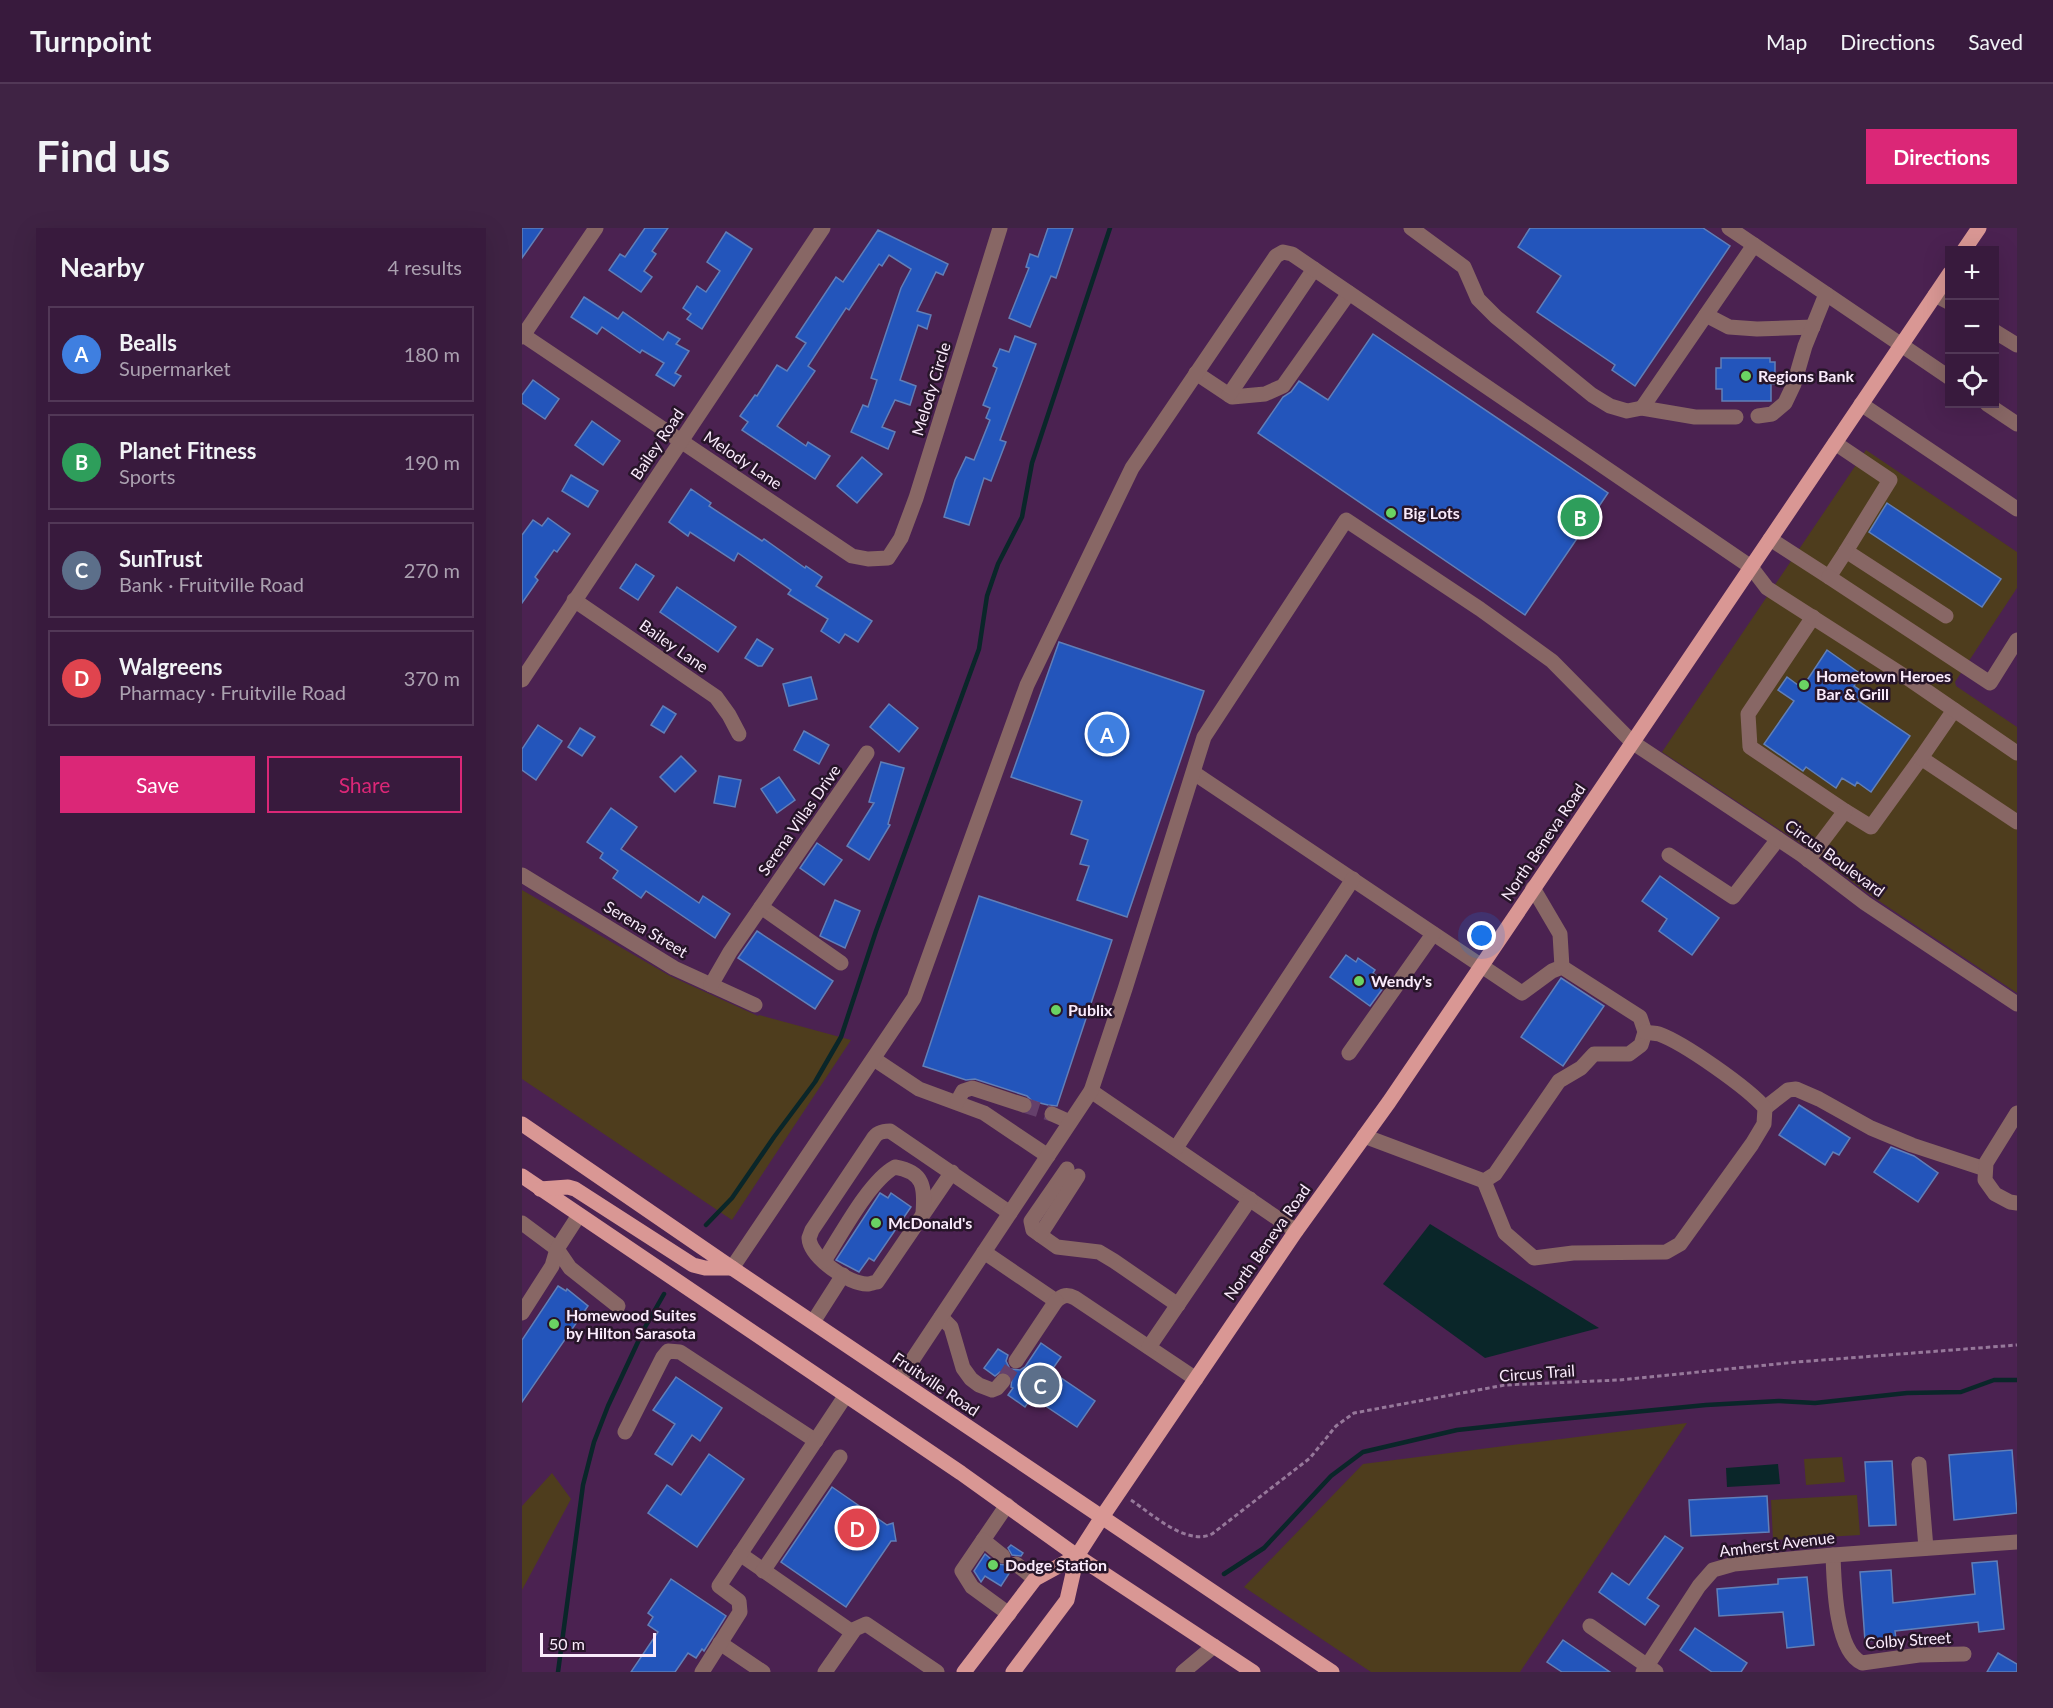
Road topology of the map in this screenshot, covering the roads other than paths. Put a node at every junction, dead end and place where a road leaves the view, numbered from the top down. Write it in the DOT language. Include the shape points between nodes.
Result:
graph roads {
  1 [pos="596,228"];
  2 [pos="823,228"];
  3 [pos="1000,228"];
  4 [pos="1411,228"];
  5 [pos="1729,228"];
  6 [pos="1979,228"];
  7 [pos="1754,245"];
  8 [pos="1968,246"];
  9 [pos="1314,269"];
  10 [pos="1945,280"];
  11 [pos="1349,293"];
  12 [pos="1826,294"];
  13 [pos="1935,295"];
  14 [pos="1945,300"];
  15 [pos="1706,315"];
  16 [pos="1813,327"];
  17 [pos="1999,334"];
  18 [pos="523,336"];
  19 [pos="1901,345"];
  20 [pos="2017,345"];
  21 [pos="1196,373"];
  22 [pos="1945,375"];
  23 [pos="1229,395"];
  24 [pos="1861,404"];
  25 [pos="1642,408"];
  26 [pos="1993,408"];
  27 [pos="1758,416"];
  28 [pos="1736,417"];
  29 [pos="2017,424"];
  30 [pos="681,440"];
  31 [pos="1835,443"];
  32 [pos="2017,509"];
  33 [pos="1770,539"];
  34 [pos="1846,551"];
  35 [pos="888,558"];
  36 [pos="1751,567"];
  37 [pos="1829,577"];
  38 [pos="574,600"];
  39 [pos="1946,616"];
  40 [pos="1813,617"];
  41 [pos="2017,640"];
  42 [pos="522,680"];
  43 [pos="1954,710"];
  44 [pos="739,734"];
  45 [pos="1632,742"];
  46 [pos="867,753"];
  47 [pos="2017,753"];
  48 [pos="1921,758"];
  49 [pos="1194,773"];
  50 [pos="1845,811"];
  51 [pos="2017,822"];
  52 [pos="1778,839"];
  53 [pos="1669,855"];
  54 [pos="1808,860"];
  55 [pos="522,875"];
  56 [pos="1353,879"];
  57 [pos="1533,888"];
  58 [pos="761,907"];
  59 [pos="1433,934"];
  60 [pos="841,963"];
  61 [pos="1481,966"];
  62 [pos="1563,967"];
  63 [pos="711,985"];
  64 [pos="2017,1004"];
  65 [pos="755,1005"];
  66 [pos="1645,1032"];
  67 [pos="1349,1053"];
  68 [pos="874,1059"];
  69 [pos="1090,1091"];
  70 [pos="957,1102"];
  71 [pos="1024,1105"];
  72 [pos="1765,1108"];
  73 [pos="2017,1113"];
  74 [pos="1052,1114"];
  75 [pos="1070,1122"];
  76 [pos="522,1124"];
  77 [pos="1364,1136"];
  78 [pos="1176,1148"];
  79 [pos="1048,1156"];
  80 [pos="1985,1169"];
  81 [pos="952,1172"];
  82 [pos="1072,1173"];
  83 [pos="522,1176"];
  84 [pos="1484,1181"];
  85 [pos="540,1189"];
  86 [pos="1250,1199"];
  87 [pos="2017,1203"];
  88 [pos="1010,1213"];
  89 [pos="579,1215"];
  90 [pos="922,1216"];
  91 [pos="522,1223"];
  92 [pos="1296,1231"];
  93 [pos="557,1249"];
  94 [pos="984,1252"];
  95 [pos="824,1262"];
  96 [pos="732,1268"];
  97 [pos="843,1275"];
  98 [pos="1056,1301"];
  99 [pos="1178,1305"];
  100 [pos="618,1306"];
  101 [pos="522,1313"];
  102 [pos="941,1317"];
  103 [pos="813,1322"];
  104 [pos="1149,1347"];
  105 [pos="1016,1361"];
  106 [pos="1196,1379"];
  107 [pos="899,1380"];
  108 [pos="1003,1381"];
  109 [pos="846,1395"];
  110 [pos="626,1432"];
  111 [pos="816,1441"];
  112 [pos="840,1457"];
  113 [pos="1919,1464"];
  114 [pos="1007,1505"];
  115 [pos="1102,1517"];
  116 [pos="983,1540"];
  117 [pos="2017,1542"];
  118 [pos="1926,1548"];
  119 [pos="740,1554"];
  120 [pos="1833,1555"];
  121 [pos="1077,1556"];
  122 [pos="763,1571"];
  123 [pos="1035,1579"];
  124 [pos="1009,1614"];
  125 [pos="1590,1626"];
  126 [pos="852,1632"];
  127 [pos="720,1643"];
  128 [pos="1214,1646"];
  129 [pos="1964,1654"];
  130 [pos="1862,1663"];
  131 [pos="1649,1670"];
  132 [pos="702,1672"];
  133 [pos="763,1672"];
  134 [pos="825,1672"];
  135 [pos="937,1672"];
  136 [pos="964,1672"];
  137 [pos="1013,1672"];
  138 [pos="1183,1672"];
  139 [pos="1253,1672"];
  140 [pos="1332,1672"];
  141 [pos="1880,1672"];
  1 -- 18 [label="street"];
  2 -- 30 [label="street, Bailey Road"];
  3 -- 35 [label="street, Melody Circle" via="916,498 901,538"];
  4 -- 25 [label="street" via="1464,267 1478,299 1496,317 1592,395 1627,411"];
  5 -- 7 [label="street"];
  6 -- 8 [label="main road"];
  7 -- 12 [label="street"];
  7 -- 15 [label="street"];
  9 -- 11 [label="street"];
  9 -- 21 [label="street" via="1292,254 1283,252 1276,256"];
  9 -- 23 [label="street"];
  10 -- 13 [label="main road, North Beneva Road"];
  11 -- 23 [label="street" via="1283,386 1266,394"];
  11 -- 36 [label="street"];
  12 -- 16 [label="street"];
  12 -- 19 [label="street"];
  13 -- 14 [label="street"];
  13 -- 19 [label="main road, North Beneva Road"];
  15 -- 16 [label="street" via="1729,327"];
  15 -- 25 [label="street"];
  16 -- 27 [label="street" via="1785,403 1772,414"];
  17 -- 20 [label="street"];
  18 -- 30 [label="street, Melody Lane"];
  19 -- 22 [label="street"];
  19 -- 24 [label="main road, North Beneva Road"];
  21 -- 23 [label="street"];
  21 -- 68 [label="street" via="1132,468 1027,685 914,998"];
  24 -- 31 [label="main road, North Beneva Road"];
  24 -- 32 [label="street"];
  25 -- 28 [label="street" via="1695,417"];
  26 -- 29 [label="street"];
  30 -- 35 [label="street, Melody Lane" via="852,555"];
  30 -- 38 [label="street, Bailey Road"];
  31 -- 33 [label="main road, North Beneva Road"];
  31 -- 34 [label="street" via="1890,480"];
  33 -- 36 [label="main road, North Beneva Road"];
  33 -- 37 [label="street"];
  34 -- 37 [label="street"];
  34 -- 39 [label="street"];
  36 -- 40 [label="street" via="1767,588"];
  36 -- 45 [label="main road, North Beneva Road"];
  37 -- 41 [label="street" via="1990,683"];
  38 -- 42 [label="street, Bailey Road"];
  38 -- 44 [label="street, Bailey Lane" via="716,697"];
  40 -- 43 [label="street"];
  40 -- 50 [label="street" via="1748,714 1750,747"];
  43 -- 47 [label="street"];
  43 -- 48 [label="street"];
  45 -- 49 [label="street, Circus Boulevard" via="1552,661 1346,520 1210,726"];
  45 -- 52 [label="street, Circus Boulevard"];
  45 -- 57 [label="main road, North Beneva Road"];
  46 -- 58 [label="street, Serena Villas Drive"];
  48 -- 50 [label="street" via="1871,827"];
  48 -- 51 [label="street"];
  49 -- 56 [label="street"];
  49 -- 69 [label="street"];
  50 -- 54 [label="street"];
  52 -- 53 [label="street" via="1733,897"];
  52 -- 54 [label="street, Circus Boulevard"];
  54 -- 64 [label="street, Circus Boulevard" via="1865,903"];
  55 -- 63 [label="street, Serena Street" via="674,968"];
  56 -- 59 [label="street"];
  56 -- 78 [label="street"];
  57 -- 61 [label="main road, North Beneva Road"];
  57 -- 62 [label="street" via="1560,934"];
  58 -- 60 [label="street"];
  58 -- 63 [label="street, Serena Villas Drive"];
  59 -- 61 [label="street"];
  59 -- 67 [label="street"];
  61 -- 62 [label="street" via="1522,993"];
  61 -- 77 [label="main road, North Beneva Road"];
  62 -- 66 [label="street" via="1640,1017"];
  63 -- 65 [label="street, Serena Street"];
  66 -- 72 [label="street" via="1659,1034 1691,1052"];
  66 -- 84 [label="street" via="1641,1045 1629,1054 1594,1054 1581,1068 1558,1081 1495,1174"];
  68 -- 70 [label="street" via="919,1089"];
  68 -- 96 [label="street"];
  69 -- 75 [label="street"];
  69 -- 78 [label="street"];
  70 -- 71 [label="street" via="963,1091 972,1088"];
  70 -- 79 [label="street" via="984,1113"];
  72 -- 80 [label="street" via="1788,1090 1796,1089 1871,1128"];
  72 -- 84 [label="street" via="1764,1124 1752,1144 1680,1244 1666,1252 1573,1253 1534,1258 1505,1233"];
  73 -- 80 [label="street"];
  74 -- 75 [label="street"];
  75 -- 79 [label="street"];
  76 -- 96 [label="main road, Fruitville Road"];
  77 -- 84 [label="street"];
  77 -- 92 [label="main road, North Beneva Road"];
  78 -- 86 [label="street"];
  79 -- 88 [label="street"];
  80 -- 87 [label="street" via="1985,1180 1995,1194"];
  81 -- 88 [label="street"];
  81 -- 90 [label="street"];
  81 -- 95 [label="street" via="890,1131 876,1135 809,1238 813,1252"];
  82 -- 99 [label="street" via="1031,1221 1033,1230 1057,1247 1099,1252"];
  83 -- 85 [label="main road"];
  85 -- 89 [label="main road"];
  85 -- 96 [label="main road" via="575,1189 693,1265"];
  86 -- 92 [label="street"];
  86 -- 99 [label="street"];
  88 -- 94 [label="street"];
  89 -- 93 [label="street"];
  89 -- 109 [label="main road"];
  90 -- 95 [label="street" via="923,1183 906,1169 895,1167 873,1187"];
  90 -- 97 [label="street" via="878,1281 868,1284"];
  91 -- 93 [label="street"];
  92 -- 106 [label="main road, North Beneva Road"];
  93 -- 100 [label="street" via="570,1268"];
  93 -- 101 [label="street" via="552,1266"];
  94 -- 98 [label="street"];
  94 -- 102 [label="street"];
  95 -- 97 [label="street"];
  96 -- 103 [label="main road, Fruitville Road"];
  97 -- 103 [label="street"];
  98 -- 104 [label="street" via="1068,1295 1075,1298"];
  98 -- 105 [label="street"];
  99 -- 104 [label="street"];
  102 -- 107 [label="street"];
  102 -- 108 [label="street" via="951,1327 963,1368 972,1379 992,1390"];
  103 -- 107 [label="main road, Fruitville Road"];
  104 -- 106 [label="street"];
  106 -- 115 [label="main road, North Beneva Road"];
  107 -- 115 [label="main road, Fruitville Road"];
  109 -- 111 [label="street"];
  109 -- 114 [label="main road"];
  110 -- 111 [label="street" via="663,1357 668,1352 680,1352"];
  111 -- 119 [label="street"];
  112 -- 122 [label="street"];
  113 -- 118 [label="street"];
  114 -- 116 [label="street"];
  114 -- 121 [label="main road"];
  115 -- 121 [label="main road, North Beneva Road"];
  115 -- 140 [label="main road, Fruitville Road"];
  116 -- 123 [label="street"];
  116 -- 124 [label="street" via="962,1571 972,1587"];
  117 -- 118 [label="street, Amherst Avenue"];
  118 -- 120 [label="street, Amherst Avenue"];
  119 -- 122 [label="street"];
  119 -- 127 [label="street" via="719,1586 739,1601 741,1608"];
  120 -- 130 [label="street, Colby Street" via="1842,1636 1853,1657"];
  120 -- 131 [label="street, Amherst Avenue" via="1734,1564 1713,1570 1699,1586"];
  121 -- 123 [label="main road"];
  121 -- 128 [label="main road"];
  121 -- 137 [label="main road" via="1067,1600"];
  122 -- 126 [label="street"];
  123 -- 124 [label="main road"];
  124 -- 136 [label="main road"];
  125 -- 131 [label="street, Amherst Avenue"];
  126 -- 134 [label="street"];
  126 -- 135 [label="street" via="868,1624"];
  127 -- 132 [label="street"];
  127 -- 133 [label="street"];
  128 -- 138 [label="street"];
  128 -- 139 [label="main road"];
  129 -- 130 [label="street, Colby Street"];
  130 -- 141 [label="street"];
}
